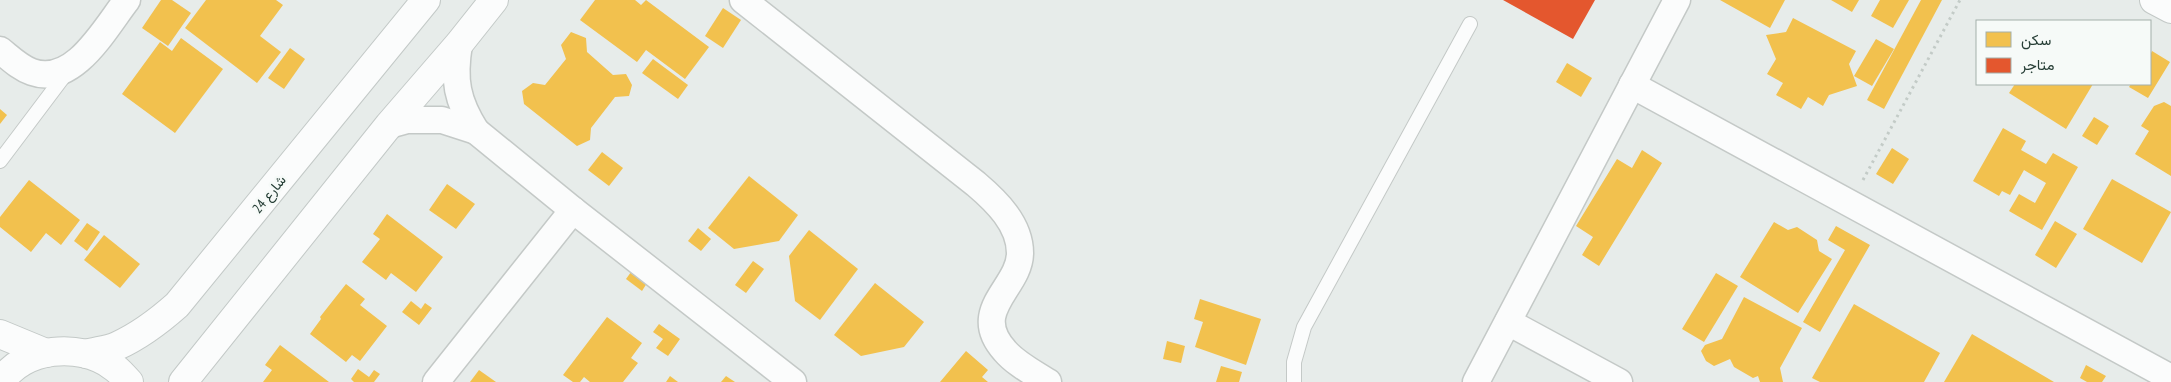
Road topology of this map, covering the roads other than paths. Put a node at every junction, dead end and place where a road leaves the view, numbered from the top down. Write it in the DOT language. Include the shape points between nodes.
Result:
graph roads {
  1 [pos="126,0"];
  2 [pos="426,0"];
  3 [pos="494,0"];
  4 [pos="742,0"];
  5 [pos="1677,0"];
  6 [pos="2154,0"];
  7 [pos="2171,9"];
  8 [pos="1470,24"];
  9 [pos="459,44"];
  10 [pos="0,50"];
  11 [pos="68,70"];
  12 [pos="1632,85"];
  13 [pos="389,124"];
  14 [pos="476,132"];
  15 [pos="0,161"];
  16 [pos="573,210"];
  17 [pos="1508,322"];
  18 [pos="0,334"];
  19 [pos="46,353"];
  20 [pos="86,354"];
  21 [pos="2171,378"];
  22 [pos="1,382"];
  23 [pos="129,382"];
  24 [pos="182,382"];
  25 [pos="436,382"];
  26 [pos="793,382"];
  27 [pos="1048,382"];
  28 [pos="1294,382"];
  29 [pos="1476,382"];
  30 [pos="1619,382"];
  1 -- 11 [label="street" via="82,58"];
  2 -- 20 [label="street, شارع 24" via="178,305 138,335 115,347"];
  3 -- 9 [label="street"];
  4 -- 27 [label="street" via="976,184 1000,208 1015,232 1020,254 1014,275 996,302 993,328 1005,352"];
  5 -- 12 [label="street"];
  6 -- 7 [label="street"];
  8 -- 28 [label="lane" via="1304,327 1294,362"];
  9 -- 13 [label="street"];
  9 -- 14 [label="street" via="456,81 459,99"];
  10 -- 11 [label="street" via="32,73 50,75"];
  11 -- 15 [label="lane"];
  12 -- 17 [label="street"];
  12 -- 21 [label="street"];
  13 -- 14 [label="street" via="425,119 451,122"];
  13 -- 24 [label="street"];
  14 -- 16 [label="street"];
  16 -- 25 [label="street"];
  16 -- 26 [label="street"];
  17 -- 29 [label="street"];
  17 -- 30 [label="street"];
  18 -- 19 [label="street"];
  19 -- 20 [label="street"];
  19 -- 22 [label="street" via="23,362"];
  20 -- 23 [label="street" via="112,365"];
}
